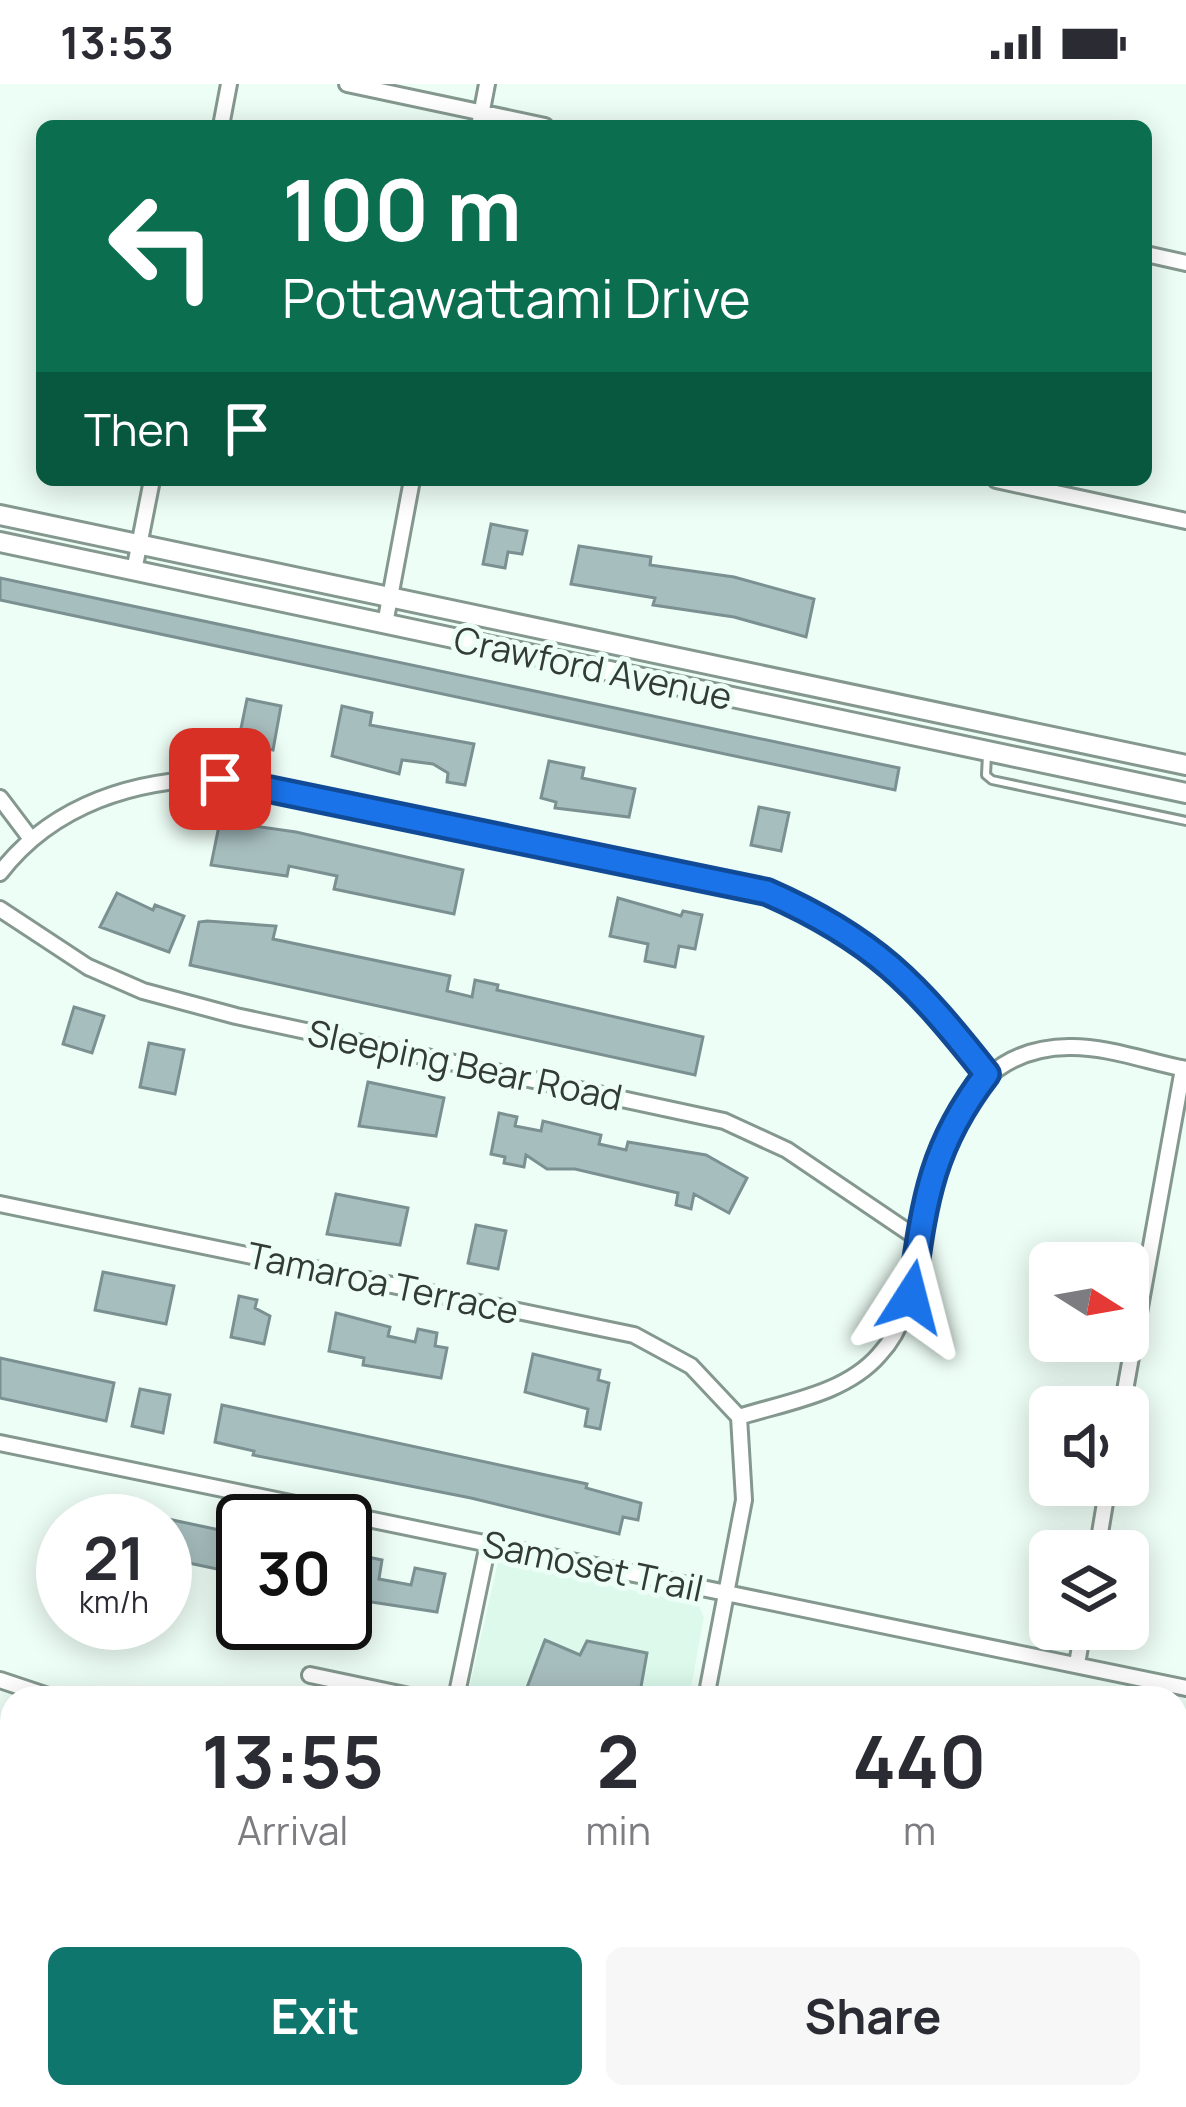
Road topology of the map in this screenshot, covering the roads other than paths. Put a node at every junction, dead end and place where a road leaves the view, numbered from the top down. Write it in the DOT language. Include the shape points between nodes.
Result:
graph roads {
  1 [pos="229,84"];
  2 [pos="347,84"];
  3 [pos="488,84"];
  4 [pos="481,119"];
  5 [pos="222,120"];
  6 [pos="1152,255"];
  7 [pos="1186,262"];
  8 [pos="151,486"];
  9 [pos="411,486"];
  10 [pos="1023,486"];
  11 [pos="0,515"];
  12 [pos="1186,521"];
  13 [pos="0,542"];
  14 [pos="140,545"];
  15 [pos="134,571"];
  16 [pos="390,597"];
  17 [pos="385,624"];
  18 [pos="884,701"];
  19 [pos="879,728"];
  20 [pos="987,751"];
  21 [pos="1186,765"];
  22 [pos="1186,793"];
  23 [pos="0,797"];
  24 [pos="1186,820"];
  25 [pos="31,839"];
  26 [pos="0,873"];
  27 [pos="0,909"];
  28 [pos="1184,1069"];
  29 [pos="987,1074"];
  30 [pos="0,1204"];
  31 [pos="920,1240"];
  32 [pos="1126,1386"];
  33 [pos="739,1417"];
  34 [pos="0,1442"];
  35 [pos="488,1544"];
  36 [pos="726,1594"];
  37 [pos="1079,1650"];
  38 [pos="1076,1664"];
  39 [pos="310,1675"];
  40 [pos="362,1686"];
  41 [pos="458,1686"];
  42 [pos="708,1686"];
  43 [pos="1177,1686"];
  1 -- 5 [label="street"];
  2 -- 4 [label="street"];
  3 -- 4 [label="street"];
  6 -- 7 [label="street"];
  8 -- 14 [label="street"];
  9 -- 16 [label="street"];
  10 -- 12 [label="street"];
  11 -- 14 [label="main road, Crawford Avenue"];
  13 -- 15 [label="main road, Crawford Avenue"];
  14 -- 15 [label="street"];
  14 -- 16 [label="main road, Crawford Avenue"];
  15 -- 17 [label="main road, Crawford Avenue"];
  16 -- 17 [label="street"];
  16 -- 18 [label="main road, Crawford Avenue"];
  17 -- 19 [label="main road, Crawford Avenue"];
  18 -- 19 [label="street"];
  18 -- 21 [label="main road, Crawford Avenue"];
  19 -- 20 [label="main road, Crawford Avenue"];
  20 -- 22 [label="main road, Crawford Avenue"];
  20 -- 24 [label="lane" via="992,780"];
  23 -- 25 [label="street"];
  25 -- 26 [label="street"];
  25 -- 29 [label="street" via="139,784 220,779 767,892 872,946"];
  27 -- 31 [label="street, Sleeping Bear Road" via="88,967 143,991 724,1121 787,1150"];
  28 -- 29 [label="street" via="1072,1046"];
  28 -- 32 [label="street"];
  29 -- 31 [label="street" via="940,1144"];
  30 -- 33 [label="street, Tamaroa Terrace" via="634,1335 692,1366"];
  31 -- 33 [label="street" via="911,1297 880,1354 826,1390"];
  33 -- 36 [label="street" via="744,1500"];
  34 -- 35 [label="street, Samoset Trail"];
  35 -- 36 [label="street, Samoset Trail"];
  35 -- 41 [label="street"];
  36 -- 38 [label="street, Samoset Trail"];
  36 -- 42 [label="street"];
  37 -- 38 [label="street"];
  38 -- 43 [label="street, Samoset Trail"];
  39 -- 40 [label="street"];
}
